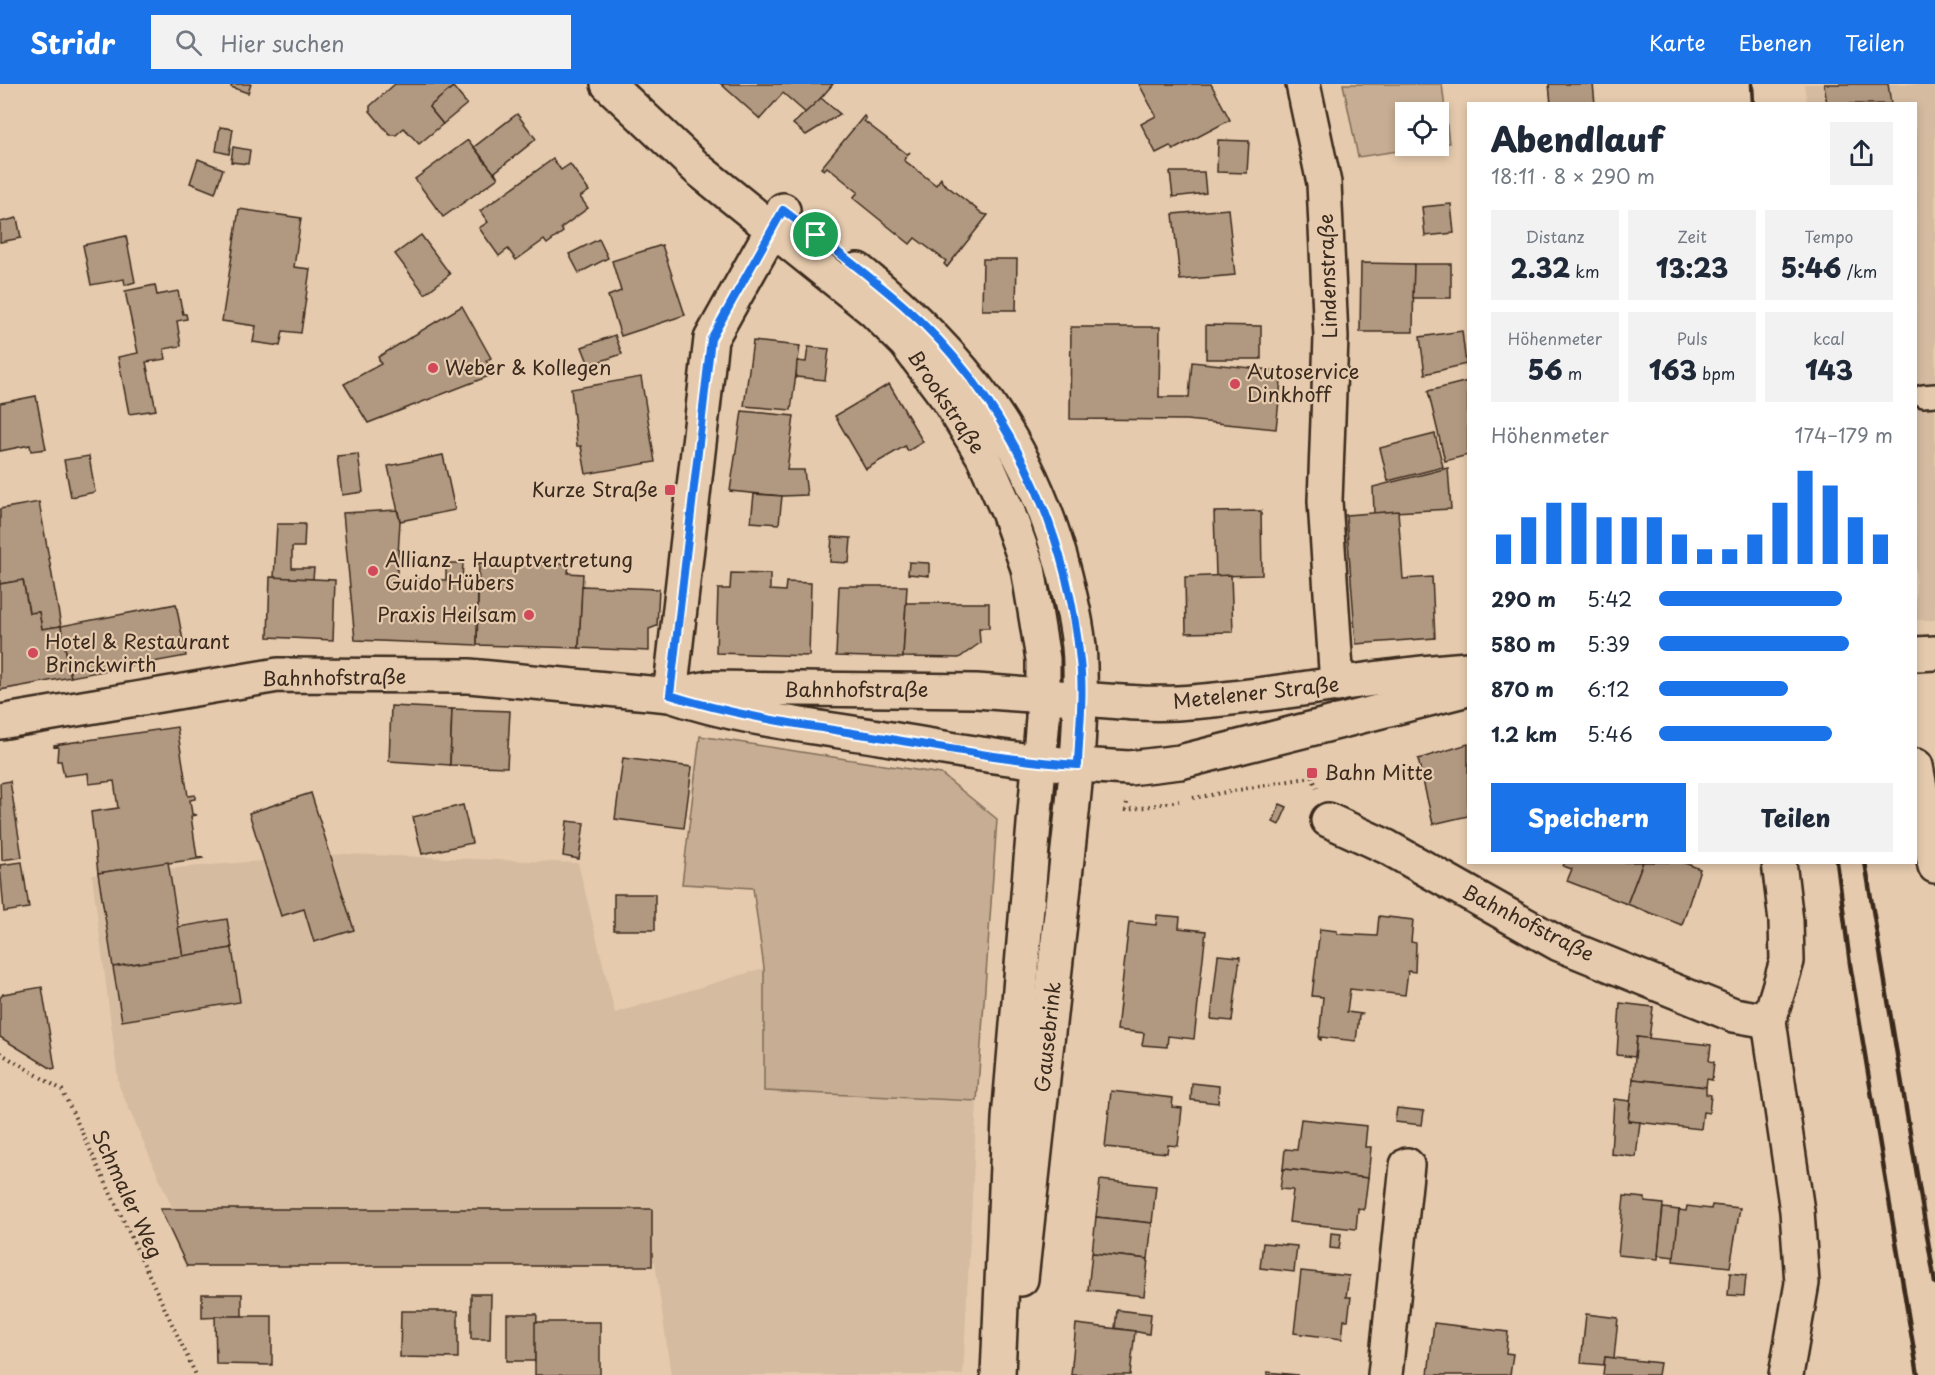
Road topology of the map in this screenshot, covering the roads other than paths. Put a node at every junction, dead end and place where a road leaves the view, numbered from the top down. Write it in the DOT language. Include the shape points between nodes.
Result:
graph roads {
  1 [pos="608,84"];
  2 [pos="1303,84"];
  3 [pos="778,219"];
  4 [pos="1935,653"];
  5 [pos="1917,654"];
  6 [pos="1467,669"];
  7 [pos="1337,685"];
  8 [pos="1467,689"];
  9 [pos="670,695"];
  10 [pos="1043,696"];
  11 [pos="1080,699"];
  12 [pos="0,722"];
  13 [pos="1041,763"];
  14 [pos="1078,765"];
  15 [pos="1917,771"];
  16 [pos="1328,820"];
  17 [pos="1779,864"];
  18 [pos="1935,866"];
  19 [pos="1769,1021"];
  20 [pos="1407,1165"];
  21 [pos="998,1375"];
  22 [pos="1008,1375"];
  23 [pos="1385,1375"];
  24 [pos="1786,1375"];
  1 -- 3 [label="street, Brookstraße" via="699,170"];
  2 -- 7 [label="street, Lindenstraße" via="1324,183 1331,337 1325,501"];
  3 -- 9 [label="street" via="711,339"];
  3 -- 10 [label="street, Brookstraße" via="906,343 948,399 983,456 1028,568 1043,659"];
  3 -- 11 [label="street, Brookstraße" via="905,307 937,339 994,410 1022,458 1057,544 1073,606"];
  4 -- 5 [label="street"];
  6 -- 7 [label="street, Metelener Straße"];
  7 -- 11 [label="street, Metelener Straße" via="1175,703"];
  8 -- 14 [label="street, Metelener Straße" via="1180,762 1129,768"];
  9 -- 10 [label="street, Bahnhofstraße" via="709,688 976,691"];
  9 -- 12 [label="street, Bahnhofstraße" via="469,675 278,675"];
  9 -- 13 [label="street, Bahnhofstraße" via="766,719"];
  10 -- 11 [label="street, Metelener Straße"];
  10 -- 13 [label="street, Brookstraße"];
  11 -- 14 [label="street, Gausebrink"];
  13 -- 14 [label="street, Bahnhofstraße"];
  13 -- 21 [label="street, Gausebrink" via="1009,1119"];
  14 -- 22 [label="street, Gausebrink" via="1015,1341"];
  15 -- 18 [label="street"];
  16 -- 19 [label="street, Bahnhofstraße" via="1386,847 1559,944 1734,1015"];
  17 -- 19 [label="street" via="1787,960"];
  19 -- 24 [label="street" via="1797,1211 1802,1283"];
  20 -- 23 [label="street"];
}
